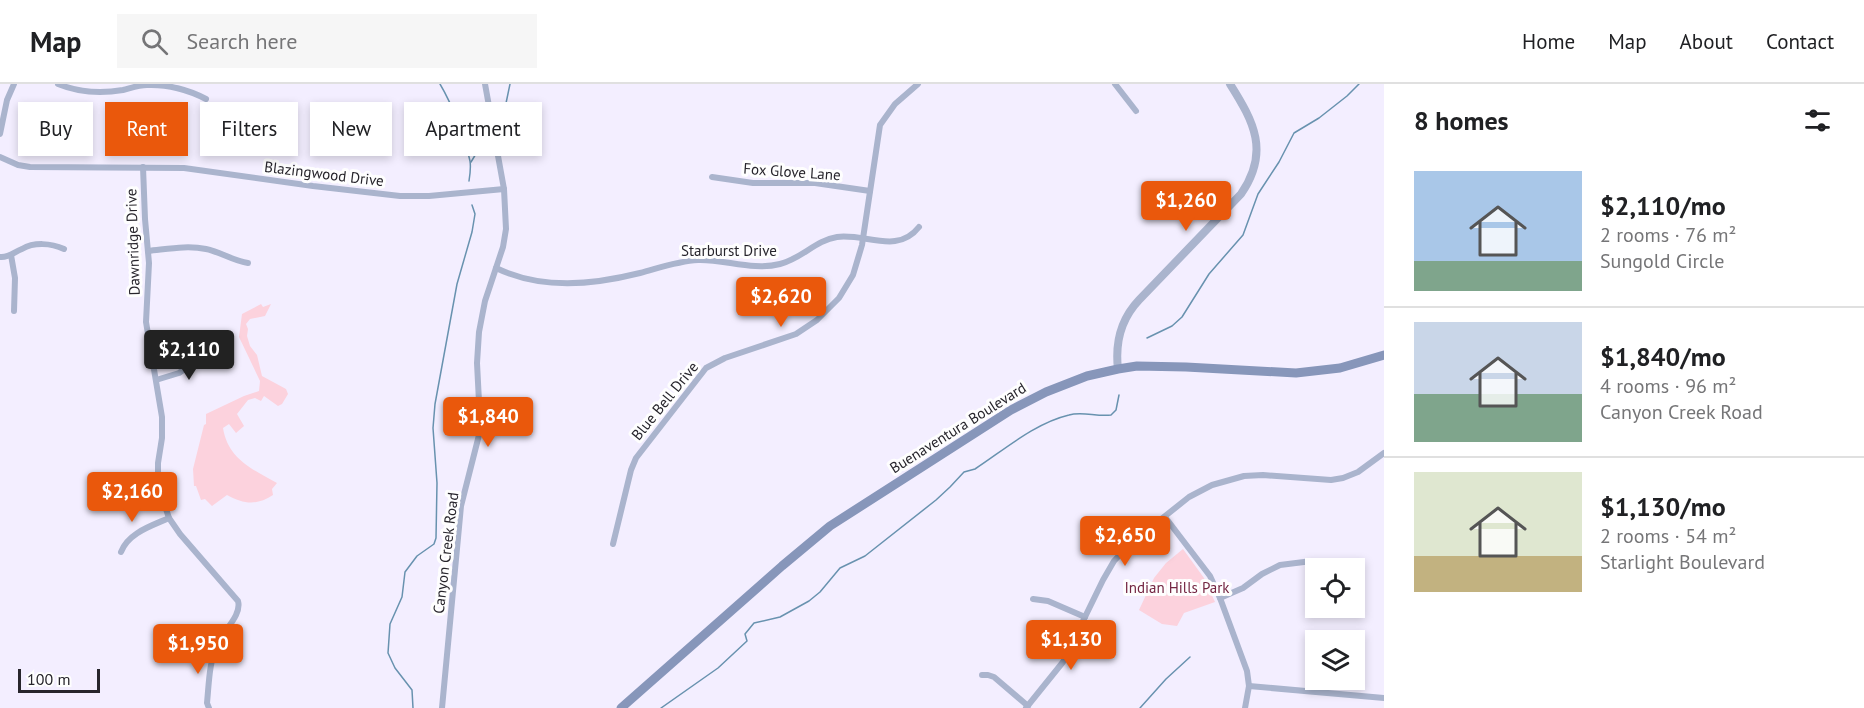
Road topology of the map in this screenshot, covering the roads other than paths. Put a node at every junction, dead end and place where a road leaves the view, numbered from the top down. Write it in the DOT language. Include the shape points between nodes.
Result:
graph roads {
  1 [pos="14,84"];
  2 [pos="58,84"];
  3 [pos="485,84"];
  4 [pos="918,84"];
  5 [pos="1115,84"];
  6 [pos="1230,84"];
  7 [pos="206,99"];
  8 [pos="1136,111"];
  9 [pos="0,134"];
  10 [pos="0,157"];
  11 [pos="143,167"];
  12 [pos="712,177"];
  13 [pos="504,189"];
  14 [pos="870,191"];
  15 [pos="918,227"];
  16 [pos="864,238"];
  17 [pos="64,249"];
  18 [pos="148,251"];
  19 [pos="11,255"];
  20 [pos="0,257"];
  21 [pos="248,263"];
  22 [pos="496,267"];
  23 [pos="14,311"];
  24 [pos="207,353"];
  25 [pos="1384,355"];
  26 [pos="1118,369"];
  27 [pos="156,380"];
  28 [pos="1384,453"];
  29 [pos="1165,517"];
  30 [pos="169,518"];
  31 [pos="613,544"];
  32 [pos="121,552"];
  33 [pos="1305,562"];
  34 [pos="1220,598"];
  35 [pos="1033,599"];
  36 [pos="1085,617"];
  37 [pos="982,675"];
  38 [pos="1249,686"];
  39 [pos="1384,698"];
  40 [pos="1027,707"];
  41 [pos="209,708"];
  42 [pos="441,708"];
  43 [pos="621,708"];
  44 [pos="1245,708"];
  1 -- 9 [label="street"];
  2 -- 7 [label="street" via="96,93 154,85"];
  3 -- 13 [label="street, Canyon Creek Road"];
  4 -- 14 [label="street, Blue Bell Drive" via="882,122"];
  5 -- 8 [label="street"];
  6 -- 26 [label="street" via="1254,130 1256,154 1252,172 1237,198 1128,313 1118,338"];
  10 -- 11 [label="street, Blazingwood Drive" via="30,167"];
  11 -- 13 [label="street, Blazingwood Drive" via="194,169 400,196"];
  11 -- 18 [label="street, Dawnridge Drive"];
  12 -- 14 [label="street, Fox Glove Lane" via="753,183 815,183"];
  13 -- 22 [label="street, Canyon Creek Road" via="506,229"];
  14 -- 16 [label="street, Blue Bell Drive"];
  15 -- 16 [label="street, Starburst Drive" via="912,235 892,242"];
  16 -- 22 [label="street, Starburst Drive" via="831,238 793,260 773,265 687,261 570,284 538,281"];
  16 -- 31 [label="street, Blue Bell Drive" via="851,280 817,320 790,337 719,360 699,375 636,458"];
  17 -- 19 [label="street" via="39,244"];
  18 -- 21 [label="street" via="195,248"];
  18 -- 27 [label="street, Dawnridge Drive" via="146,322"];
  19 -- 20 [label="street"];
  19 -- 23 [label="street"];
  22 -- 42 [label="street, Canyon Creek Road" via="479,332 479,435 462,506"];
  24 -- 27 [label="street" via="179,373"];
  25 -- 26 [label="main road, Buenaventura Boulevard" via="1340,368 1296,373 1158,366"];
  26 -- 43 [label="main road, Buenaventura Boulevard" via="1065,384 1026,402 830,526"];
  27 -- 30 [label="street, Dawnridge Drive" via="162,417 158,485"];
  28 -- 29 [label="street" via="1355,474 1335,480 1263,475 1227,479 1194,494"];
  29 -- 34 [label="street" via="1210,576"];
  29 -- 36 [label="street" via="1114,561"];
  30 -- 32 [label="street" via="128,540"];
  30 -- 41 [label="street, Dawnridge Drive" via="238,601 238,611 219,642 211,666"];
  33 -- 34 [label="street" via="1280,565"];
  34 -- 38 [label="street" via="1243,658"];
  35 -- 36 [label="street" via="1048,601"];
  36 -- 40 [label="street" via="1059,668"];
  37 -- 40 [label="street" via="994,677"];
  38 -- 39 [label="street"];
  38 -- 44 [label="street"];
}
